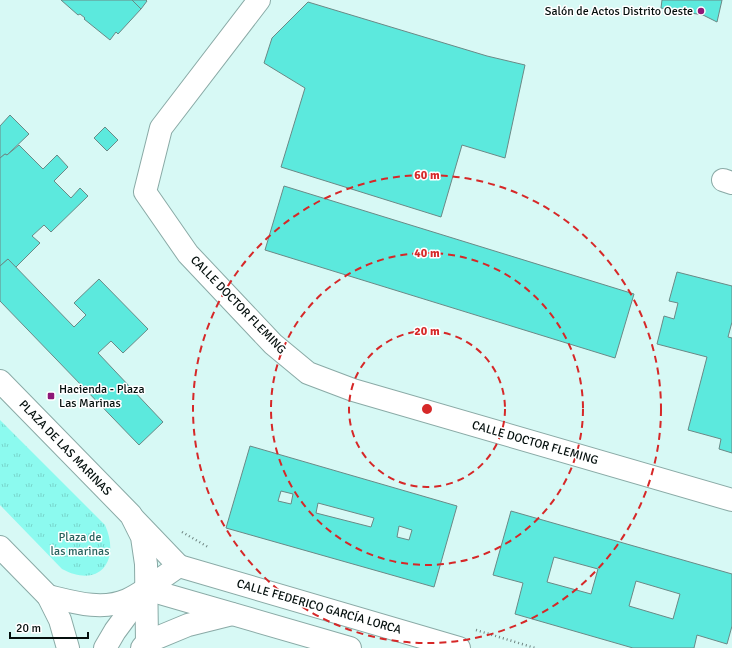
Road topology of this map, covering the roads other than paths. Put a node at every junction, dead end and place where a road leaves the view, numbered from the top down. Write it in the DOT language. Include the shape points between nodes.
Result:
graph roads {
  1 [pos="258,0"];
  2 [pos="0,381"];
  3 [pos="732,500"];
  4 [pos="131,515"];
  5 [pos="0,547"];
  6 [pos="179,566"];
  7 [pos="146,589"];
  8 [pos="48,596"];
  9 [pos="233,614"];
  10 [pos="145,645"];
  11 [pos="68,648"];
  12 [pos="105,648"];
  13 [pos="350,648"];
  14 [pos="459,648"];
  1 -- 3 [label="street, CALLE DOCTOR FLEMING" via="161,128 145,192 188,254 273,344 308,373 353,390"];
  2 -- 4 [label="street, PLAZA DE LAS MARINAS"];
  4 -- 6 [label="street, PLAZA DE LAS MARINAS"];
  4 -- 7 [label="street, PLAZA DE LAS MARINAS" via="142,537"];
  5 -- 8 [label="street"];
  6 -- 7 [label="street"];
  6 -- 14 [label="street, CALLE FEDERICO GARCÍA LORCA"];
  7 -- 8 [label="street" via="126,601 101,606 74,603"];
  7 -- 9 [label="street"];
  7 -- 10 [label="street, PLAZA DE LAS MARINAS"];
  7 -- 12 [label="street" via="114,631"];
  8 -- 11 [label="street" via="60,620"];
  9 -- 10 [label="street, PLAZA DE LAS MARINAS" via="188,625"];
  9 -- 13 [label="street"];
}
